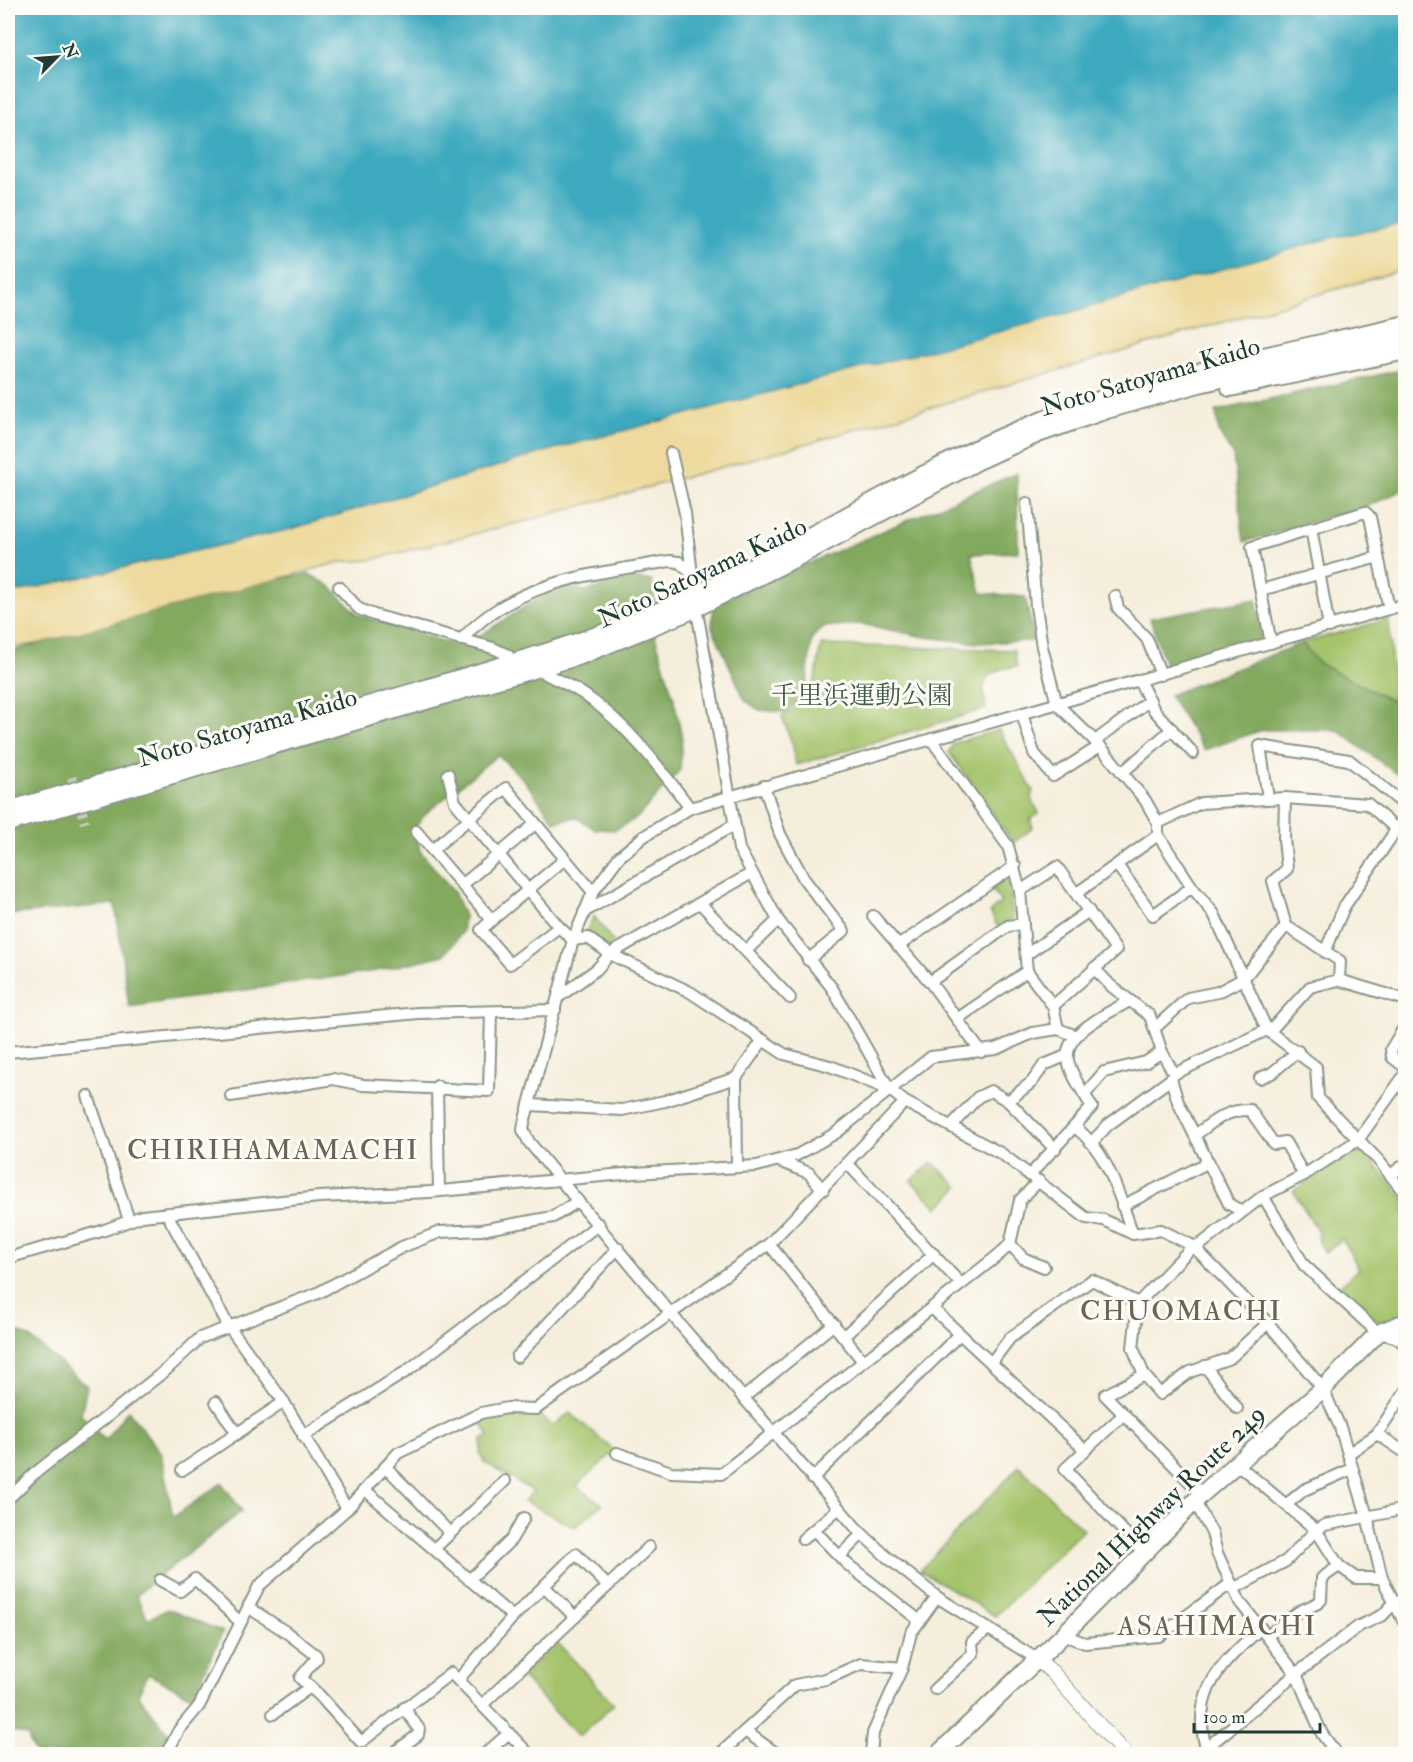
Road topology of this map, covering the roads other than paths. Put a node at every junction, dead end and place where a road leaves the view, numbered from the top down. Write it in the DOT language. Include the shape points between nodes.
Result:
graph roads {
  1 [pos="1406,324"];
  2 [pos="1406,337"];
  3 [pos="1406,351"];
  4 [pos="1074,422"];
  5 [pos="671,453"];
  6 [pos="1027,503"];
  7 [pos="1311,528"];
  8 [pos="1378,557"];
  9 [pos="1320,574"];
  10 [pos="339,587"];
  11 [pos="1261,590"];
  12 [pos="1114,596"];
  13 [pos="1406,604"];
  14 [pos="1389,609"];
  15 [pos="698,617"];
  16 [pos="1329,627"];
  17 [pos="461,640"];
  18 [pos="1271,642"];
  19 [pos="508,655"];
  20 [pos="546,674"];
  21 [pos="1161,675"];
  22 [pos="1139,680"];
  23 [pos="1150,700"];
  24 [pos="1057,704"];
  25 [pos="1022,714"];
  26 [pos="1172,729"];
  27 [pos="931,739"];
  28 [pos="1098,743"];
  29 [pos="1193,753"];
  30 [pos="1122,773"];
  31 [pos="448,774"];
  32 [pos="764,786"];
  33 [pos="731,795"];
  34 [pos="1268,798"];
  35 [pos="1285,798"];
  36 [pos="1406,806"];
  37 [pos="690,808"];
  38 [pos="8,810"];
  39 [pos="1406,815"];
  40 [pos="470,819"];
  41 [pos="8,822"];
  42 [pos="535,824"];
  43 [pos="734,825"];
  44 [pos="1395,828"];
  45 [pos="1158,829"];
  46 [pos="416,831"];
  47 [pos="432,850"];
  48 [pos="499,855"];
  49 [pos="565,859"];
  50 [pos="1117,865"];
  51 [pos="1015,867"];
  52 [pos="752,873"];
  53 [pos="462,885"];
  54 [pos="1192,887"];
  55 [pos="528,890"];
  56 [pos="1020,891"];
  57 [pos="593,892"];
  58 [pos="1077,893"];
  59 [pos="700,903"];
  60 [pos="1089,911"];
  61 [pos="584,912"];
  62 [pos="873,916"];
  63 [pos="492,920"];
  64 [pos="778,920"];
  65 [pos="1023,924"];
  66 [pos="1286,926"];
  67 [pos="559,927"];
  68 [pos="573,940"];
  69 [pos="898,946"];
  70 [pos="746,951"];
  71 [pos="1325,952"];
  72 [pos="610,954"];
  73 [pos="1027,954"];
  74 [pos="808,960"];
  75 [pos="1094,969"];
  76 [pos="1027,971"];
  77 [pos="1243,979"];
  78 [pos="1339,980"];
  79 [pos="930,982"];
  80 [pos="560,996"];
  81 [pos="790,999"];
  82 [pos="1406,1000"];
  83 [pos="1129,1001"];
  84 [pos="1053,1006"];
  85 [pos="555,1010"];
  86 [pos="491,1013"];
  87 [pos="957,1019"];
  88 [pos="1406,1024"];
  89 [pos="1156,1027"];
  90 [pos="1058,1029"];
  91 [pos="1269,1030"];
  92 [pos="1074,1035"];
  93 [pos="763,1040"];
  94 [pos="1298,1051"];
  95 [pos="8,1052"];
  96 [pos="981,1052"];
  97 [pos="1162,1052"];
  98 [pos="1068,1055"];
  99 [pos="1406,1068"];
  100 [pos="1406,1073"];
  101 [pos="1172,1076"];
  102 [pos="736,1078"];
  103 [pos="1260,1078"];
  104 [pos="437,1086"];
  105 [pos="890,1090"];
  106 [pos="1085,1094"];
  107 [pos="88,1096"];
  108 [pos="231,1096"];
  109 [pos="1008,1101"];
  110 [pos="905,1102"];
  111 [pos="530,1106"];
  112 [pos="951,1126"];
  113 [pos="1075,1127"];
  114 [pos="1195,1135"];
  115 [pos="1358,1140"];
  116 [pos="1093,1141"];
  117 [pos="1054,1149"];
  118 [pos="779,1161"];
  119 [pos="1209,1162"];
  120 [pos="847,1163"];
  121 [pos="1406,1163"];
  122 [pos="737,1165"];
  123 [pos="1304,1175"];
  124 [pos="1391,1175"];
  125 [pos="1035,1178"];
  126 [pos="562,1180"];
  127 [pos="823,1190"];
  128 [pos="439,1191"];
  129 [pos="1406,1195"];
  130 [pos="1263,1196"];
  131 [pos="578,1201"];
  132 [pos="1122,1206"];
  133 [pos="1241,1212"];
  134 [pos="167,1214"];
  135 [pos="129,1220"];
  136 [pos="599,1224"];
  137 [pos="1133,1234"];
  138 [pos="769,1244"];
  139 [pos="1010,1244"];
  140 [pos="1193,1246"];
  141 [pos="618,1248"];
  142 [pos="934,1254"];
  143 [pos="8,1258"];
  144 [pos="1044,1267"];
  145 [pos="961,1284"];
  146 [pos="1138,1303"];
  147 [pos="932,1308"];
  148 [pos="671,1314"];
  149 [pos="1406,1322"];
  150 [pos="1268,1323"];
  151 [pos="834,1324"];
  152 [pos="228,1325"];
  153 [pos="1378,1333"];
  154 [pos="959,1335"];
  155 [pos="844,1336"];
  156 [pos="1406,1344"];
  157 [pos="517,1357"];
  158 [pos="862,1360"];
  159 [pos="991,1363"];
  160 [pos="1205,1365"];
  161 [pos="1144,1375"];
  162 [pos="1323,1389"];
  163 [pos="1406,1390"];
  164 [pos="743,1398"];
  165 [pos="216,1402"];
  166 [pos="284,1402"];
  167 [pos="1237,1408"];
  168 [pos="1124,1414"];
  169 [pos="773,1432"];
  170 [pos="237,1434"];
  171 [pos="1377,1434"];
  172 [pos="303,1436"];
  173 [pos="1084,1449"];
  174 [pos="617,1453"];
  175 [pos="1406,1453"];
  176 [pos="1348,1454"];
  177 [pos="1237,1464"];
  178 [pos="386,1467"];
  179 [pos="1352,1468"];
  180 [pos="182,1470"];
  181 [pos="812,1479"];
  182 [pos="505,1481"];
  183 [pos="365,1490"];
  184 [pos="1199,1498"];
  185 [pos="8,1499"];
  186 [pos="1287,1504"];
  187 [pos="347,1509"];
  188 [pos="838,1509"];
  189 [pos="1406,1509"];
  190 [pos="1366,1516"];
  191 [pos="524,1518"];
  192 [pos="814,1530"];
  193 [pos="1316,1530"];
  194 [pos="450,1533"];
  195 [pos="862,1534"];
  196 [pos="803,1539"];
  197 [pos="649,1547"];
  198 [pos="434,1549"];
  199 [pos="1143,1552"];
  200 [pos="840,1556"];
  201 [pos="1339,1566"];
  202 [pos="1382,1578"];
  203 [pos="160,1580"];
  204 [pos="469,1580"];
  205 [pos="544,1586"];
  206 [pos="608,1586"];
  207 [pos="1232,1586"];
  208 [pos="937,1597"];
  209 [pos="1406,1599"];
  210 [pos="1394,1604"];
  211 [pos="249,1605"];
  212 [pos="513,1617"];
  213 [pos="575,1617"];
  214 [pos="920,1621"];
  215 [pos="240,1622"];
  216 [pos="1406,1626"];
  217 [pos="988,1629"];
  218 [pos="1264,1632"];
  219 [pos="1063,1635"];
  220 [pos="1037,1659"];
  221 [pos="902,1668"];
  222 [pos="1296,1674"];
  223 [pos="458,1680"];
  224 [pos="310,1687"];
  225 [pos="935,1689"];
  226 [pos="482,1705"];
  227 [pos="404,1708"];
  228 [pos="273,1714"];
  229 [pos="745,1731"];
  230 [pos="509,1733"];
  231 [pos="1203,1751"];
  232 [pos="166,1755"];
  233 [pos="392,1755"];
  234 [pos="484,1755"];
  235 [pos="529,1755"];
  236 [pos="720,1755"];
  237 [pos="777,1755"];
  238 [pos="871,1755"];
  239 [pos="938,1755"];
  240 [pos="1125,1755"];
  241 [pos="1337,1755"];
  1 -- 38 [label="highway, Noto Satoyama Kaido" via="1191,373 1072,408 928,472 780,554 629,623 387,700"];
  2 -- 4 [label="highway, Noto Satoyama Kaido" via="1199,384"];
  3 -- 4 [label="highway"];
  4 -- 41 [label="highway, Noto Satoyama Kaido" via="980,460 688,612 590,652"];
  5 -- 17 [label="street" via="685,513 692,579 679,562 670,561 558,581 514,598"];
  6 -- 24 [label="street" via="1036,606"];
  7 -- 8 [label="street" via="1365,512 1370,517"];
  7 -- 9 [label="street"];
  7 -- 11 [label="street" via="1252,547"];
  8 -- 9 [label="street"];
  8 -- 14 [label="street"];
  9 -- 11 [label="street"];
  9 -- 16 [label="street"];
  10 -- 17 [label="street" via="359,609"];
  11 -- 18 [label="street"];
  12 -- 21 [label="street" via="1118,608 1147,639"];
  13 -- 14 [label="street"];
  14 -- 16 [label="street"];
  15 -- 33 [label="street"];
  16 -- 18 [label="street"];
  17 -- 19 [label="street"];
  18 -- 21 [label="street"];
  20 -- 37 [label="street" via="586,696 610,716"];
  21 -- 22 [label="street"];
  22 -- 23 [label="street"];
  22 -- 24 [label="street"];
  23 -- 26 [label="street"];
  23 -- 28 [label="street"];
  24 -- 25 [label="street"];
  24 -- 28 [label="street"];
  25 -- 27 [label="street"];
  25 -- 28 [label="street" via="1034,753 1053,776"];
  26 -- 29 [label="street"];
  26 -- 30 [label="street"];
  27 -- 32 [label="street"];
  27 -- 51 [label="street" via="1008,846"];
  28 -- 30 [label="street"];
  30 -- 45 [label="street" via="1145,800"];
  31 -- 40 [label="street" via="454,799"];
  32 -- 33 [label="street"];
  32 -- 74 [label="street" via="780,834 804,879 844,931"];
  33 -- 37 [label="street"];
  33 -- 43 [label="street"];
  34 -- 35 [label="street"];
  34 -- 36 [label="street" via="1260,746 1349,760"];
  34 -- 45 [label="street" via="1201,803"];
  35 -- 44 [label="street" via="1368,804"];
  35 -- 66 [label="street" via="1287,869 1273,881"];
  37 -- 57 [label="street" via="619,857"];
  39 -- 44 [label="street"];
  40 -- 42 [label="street" via="506,788"];
  40 -- 47 [label="street"];
  40 -- 48 [label="street"];
  42 -- 48 [label="street"];
  42 -- 49 [label="street"];
  43 -- 52 [label="street" via="739,849"];
  43 -- 61 [label="street"];
  44 -- 71 [label="street" via="1344,907"];
  45 -- 50 [label="street"];
  45 -- 54 [label="street"];
  46 -- 47 [label="street"];
  47 -- 53 [label="street"];
  48 -- 53 [label="street"];
  48 -- 55 [label="street"];
  49 -- 55 [label="street"];
  49 -- 57 [label="street"];
  50 -- 54 [label="street" via="1153,915"];
  50 -- 58 [label="street"];
  51 -- 56 [label="street"];
  51 -- 69 [label="street"];
  52 -- 59 [label="street"];
  52 -- 64 [label="street"];
  53 -- 63 [label="street"];
  54 -- 77 [label="street" via="1214,914"];
  55 -- 63 [label="street"];
  55 -- 67 [label="street"];
  56 -- 58 [label="street" via="1058,867"];
  56 -- 65 [label="street"];
  57 -- 61 [label="street"];
  58 -- 60 [label="street"];
  59 -- 70 [label="street"];
  59 -- 72 [label="street"];
  60 -- 73 [label="street"];
  60 -- 75 [label="street" via="1116,950"];
  61 -- 68 [label="street"];
  62 -- 69 [label="street"];
  63 -- 67 [label="street" via="481,930 510,964"];
  64 -- 70 [label="street"];
  64 -- 74 [label="street"];
  65 -- 73 [label="street"];
  65 -- 79 [label="street" via="1008,926"];
  66 -- 71 [label="street"];
  66 -- 77 [label="street"];
  67 -- 68 [label="street"];
  68 -- 72 [label="street" via="588,938"];
  68 -- 80 [label="street"];
  69 -- 79 [label="street"];
  70 -- 81 [label="street"];
  71 -- 78 [label="street" via="1340,961"];
  72 -- 80 [label="street"];
  72 -- 93 [label="street" via="690,992"];
  73 -- 76 [label="street"];
  74 -- 105 [label="street" via="832,988"];
  75 -- 83 [label="street"];
  75 -- 84 [label="street"];
  76 -- 84 [label="street"];
  76 -- 87 [label="street"];
  77 -- 89 [label="street" via="1218,992 1188,998"];
  77 -- 91 [label="street"];
  78 -- 82 [label="street"];
  78 -- 91 [label="street" via="1310,987"];
  79 -- 87 [label="street"];
  80 -- 85 [label="street"];
  83 -- 89 [label="street" via="1150,1016"];
  83 -- 92 [label="street"];
  84 -- 90 [label="street"];
  85 -- 86 [label="street"];
  85 -- 111 [label="street"];
  86 -- 95 [label="street" via="362,1017"];
  86 -- 104 [label="street" via="489,1091"];
  87 -- 96 [label="street"];
  88 -- 99 [label="street" via="1391,1049 1392,1057"];
  89 -- 97 [label="street"];
  90 -- 92 [label="street"];
  90 -- 96 [label="street" via="1033,1033"];
  91 -- 94 [label="street"];
  91 -- 101 [label="street"];
  92 -- 98 [label="street"];
  93 -- 102 [label="street"];
  93 -- 105 [label="street" via="784,1054 830,1066"];
  94 -- 103 [label="street"];
  94 -- 115 [label="street" via="1316,1067 1318,1098"];
  96 -- 105 [label="street" via="931,1057"];
  97 -- 101 [label="street"];
  97 -- 106 [label="street" via="1146,1062 1104,1072"];
  98 -- 106 [label="street"];
  98 -- 109 [label="street" via="1044,1065 1032,1083"];
  100 -- 115 [label="street"];
  101 -- 114 [label="street" via="1178,1102"];
  101 -- 116 [label="street"];
  102 -- 111 [label="street" via="622,1110"];
  102 -- 122 [label="street"];
  104 -- 108 [label="street" via="363,1085 333,1079"];
  104 -- 128 [label="street"];
  105 -- 110 [label="street"];
  105 -- 118 [label="street" via="836,1133"];
  106 -- 113 [label="street" via="1092,1107"];
  107 -- 135 [label="street"];
  109 -- 112 [label="street" via="991,1091 978,1097"];
  109 -- 117 [label="street"];
  110 -- 112 [label="street"];
  110 -- 120 [label="street"];
  111 -- 126 [label="street" via="525,1135"];
  112 -- 125 [label="street" via="1002,1154"];
  113 -- 116 [label="street"];
  113 -- 117 [label="street"];
  114 -- 119 [label="street"];
  114 -- 123 [label="street" via="1223,1115 1237,1109 1251,1110 1269,1140 1274,1144 1285,1143"];
  115 -- 123 [label="street"];
  115 -- 124 [label="street"];
  116 -- 132 [label="street" via="1111,1173"];
  117 -- 125 [label="street"];
  118 -- 122 [label="street"];
  118 -- 127 [label="street" via="809,1173"];
  119 -- 132 [label="street"];
  119 -- 133 [label="street" via="1229,1204"];
  120 -- 127 [label="street"];
  120 -- 142 [label="street"];
  121 -- 124 [label="street"];
  122 -- 126 [label="street"];
  123 -- 130 [label="street"];
  124 -- 129 [label="street"];
  125 -- 137 [label="street" via="1086,1218 1104,1220"];
  125 -- 139 [label="street" via="1020,1200"];
  126 -- 128 [label="street"];
  126 -- 131 [label="street"];
  127 -- 138 [label="street"];
  128 -- 134 [label="street" via="319,1197"];
  130 -- 133 [label="street"];
  130 -- 153 [label="street" via="1304,1265"];
  131 -- 136 [label="street"];
  131 -- 152 [label="street" via="553,1217 481,1230 440,1232 402,1247 318,1293"];
  132 -- 137 [label="street"];
  133 -- 140 [label="street" via="1200,1245"];
  134 -- 135 [label="street"];
  134 -- 152 [label="street"];
  135 -- 143 [label="street"];
  136 -- 141 [label="street"];
  136 -- 172 [label="street" via="407,1371"];
  137 -- 140 [label="street" via="1161,1230"];
  138 -- 148 [label="street"];
  138 -- 151 [label="street"];
  139 -- 144 [label="street" via="1023,1258"];
  139 -- 145 [label="street"];
  140 -- 146 [label="street"];
  140 -- 150 [label="street"];
  141 -- 148 [label="street"];
  141 -- 157 [label="street"];
  142 -- 145 [label="street"];
  142 -- 155 [label="street"];
  145 -- 147 [label="street"];
  146 -- 159 [label="street" via="1092,1280 1010,1338"];
  146 -- 161 [label="street" via="1133,1348"];
  147 -- 154 [label="street"];
  147 -- 158 [label="street"];
  148 -- 164 [label="street"];
  148 -- 178 [label="street" via="536,1409 507,1408 482,1413 398,1453"];
  149 -- 153 [label="highway, National Highway Route 249"];
  150 -- 160 [label="street" via="1230,1358"];
  150 -- 162 [label="street"];
  151 -- 155 [label="street"];
  151 -- 164 [label="street"];
  152 -- 166 [label="street"];
  152 -- 185 [label="street" via="200,1338"];
  153 -- 156 [label="street"];
  153 -- 162 [label="highway, National Highway Route 249"];
  154 -- 159 [label="street"];
  154 -- 181 [label="street"];
  155 -- 158 [label="street"];
  158 -- 169 [label="street"];
  159 -- 173 [label="street"];
  160 -- 161 [label="street" via="1160,1394"];
  160 -- 167 [label="street"];
  161 -- 168 [label="street" via="1105,1395"];
  162 -- 176 [label="street"];
  162 -- 177 [label="highway, National Highway Route 249"];
  163 -- 171 [label="street"];
  164 -- 169 [label="street"];
  165 -- 170 [label="street"];
  166 -- 170 [label="street"];
  166 -- 172 [label="street"];
  168 -- 173 [label="street"];
  168 -- 184 [label="street"];
  169 -- 174 [label="street" via="721,1474 670,1472"];
  169 -- 181 [label="street"];
  170 -- 180 [label="street"];
  171 -- 175 [label="street"];
  171 -- 176 [label="street"];
  172 -- 187 [label="street"];
  173 -- 199 [label="street" via="1065,1469"];
  176 -- 179 [label="street"];
  177 -- 184 [label="highway, National Highway Route 249"];
  177 -- 186 [label="street"];
  178 -- 183 [label="street"];
  178 -- 194 [label="street"];
  179 -- 186 [label="street" via="1304,1490"];
  179 -- 190 [label="street"];
  181 -- 188 [label="street"];
  182 -- 194 [label="street"];
  183 -- 187 [label="street"];
  183 -- 198 [label="street"];
  184 -- 199 [label="highway, National Highway Route 249"];
  184 -- 207 [label="street"];
  186 -- 193 [label="street"];
  187 -- 211 [label="street" via="259,1586"];
  188 -- 192 [label="street"];
  188 -- 195 [label="street"];
  189 -- 190 [label="street"];
  190 -- 193 [label="street" via="1333,1522"];
  190 -- 202 [label="street"];
  191 -- 204 [label="street" via="511,1540"];
  192 -- 196 [label="street"];
  192 -- 200 [label="street"];
  193 -- 201 [label="street"];
  193 -- 207 [label="street" via="1286,1561"];
  194 -- 198 [label="street"];
  195 -- 200 [label="street"];
  195 -- 208 [label="street"];
  197 -- 206 [label="street"];
  198 -- 204 [label="street"];
  199 -- 219 [label="highway, National Highway Route 249"];
  200 -- 214 [label="street"];
  201 -- 202 [label="street" via="1356,1578"];
  201 -- 218 [label="street" via="1322,1578 1318,1603"];
  202 -- 210 [label="street"];
  203 -- 215 [label="street" via="180,1591 195,1578"];
  204 -- 212 [label="street"];
  205 -- 206 [label="street" via="576,1554"];
  205 -- 212 [label="street"];
  205 -- 213 [label="street"];
  206 -- 213 [label="street"];
  207 -- 218 [label="street"];
  207 -- 219 [label="street" via="1159,1636 1085,1642"];
  208 -- 214 [label="street"];
  208 -- 217 [label="street"];
  209 -- 210 [label="street"];
  210 -- 216 [label="street"];
  210 -- 222 [label="street"];
  211 -- 215 [label="street"];
  211 -- 224 [label="street" via="316,1655 300,1678"];
  212 -- 223 [label="street"];
  213 -- 226 [label="street"];
  214 -- 221 [label="street" via="911,1633"];
  215 -- 232 [label="street" via="199,1706 179,1730"];
  217 -- 220 [label="street"];
  217 -- 225 [label="street" via="972,1642 973,1654"];
  218 -- 222 [label="street"];
  218 -- 231 [label="street" via="1231,1655 1211,1683 1201,1711"];
  219 -- 220 [label="highway, National Highway Route 249"];
  220 -- 239 [label="highway, National Highway Route 249"];
  220 -- 240 [label="main road"];
  221 -- 229 [label="street" via="861,1664 826,1679 795,1684"];
  221 -- 238 [label="street" via="873,1733"];
  222 -- 231 [label="street"];
  222 -- 241 [label="street" via="1322,1734"];
  223 -- 226 [label="street"];
  223 -- 227 [label="street" via="451,1673"];
  224 -- 227 [label="street" via="361,1742"];
  224 -- 228 [label="street"];
  226 -- 230 [label="street"];
  227 -- 233 [label="street" via="419,1729 418,1735"];
  229 -- 236 [label="street"];
  229 -- 237 [label="street"];
  230 -- 234 [label="street"];
  230 -- 235 [label="street"];
}
